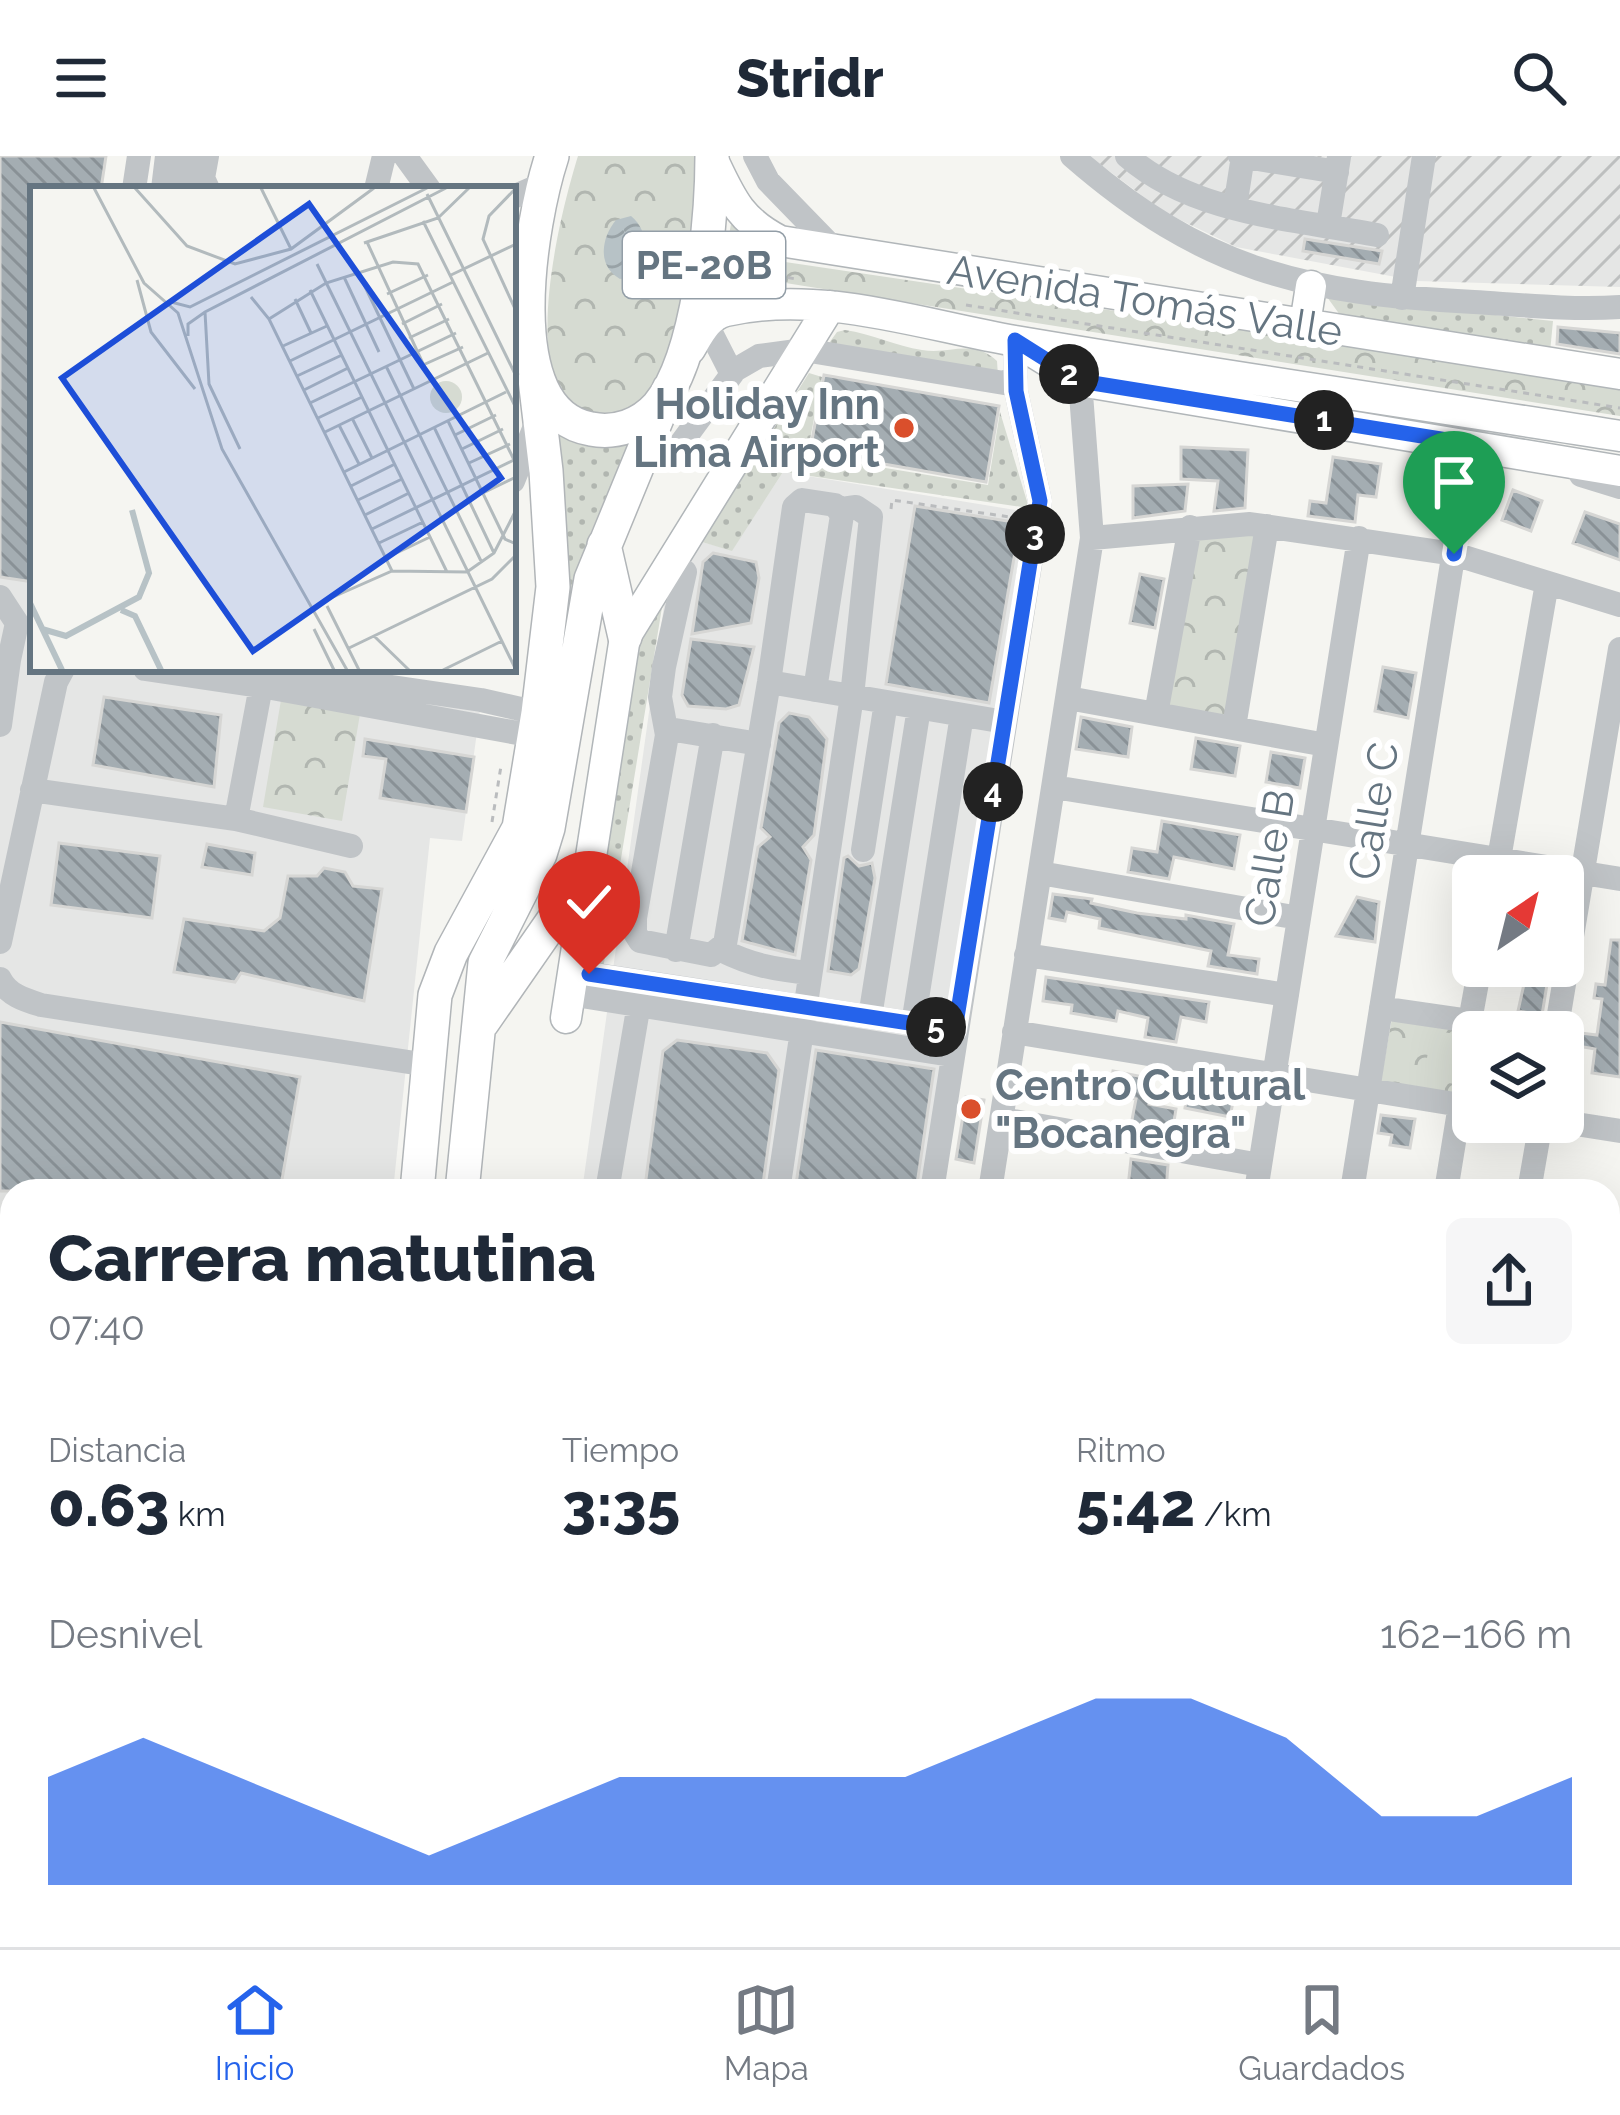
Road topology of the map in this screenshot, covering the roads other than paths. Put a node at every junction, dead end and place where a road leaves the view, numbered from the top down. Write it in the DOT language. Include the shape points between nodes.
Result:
graph roads {
  1 [pos="139,156"];
  2 [pos="167,156"];
  3 [pos="187,156"];
  4 [pos="207,156"];
  5 [pos="370,156"];
  6 [pos="384,156"];
  7 [pos="405,156"];
  8 [pos="754,156"];
  9 [pos="1072,156"];
  10 [pos="1127,156"];
  11 [pos="1242,156"];
  12 [pos="1424,156"];
  13 [pos="712,157"];
  14 [pos="1338,164"];
  15 [pos="536,179"];
  16 [pos="134,186"];
  17 [pos="163,186"];
  18 [pos="183,186"];
  19 [pos="207,186"];
  20 [pos="365,186"];
  21 [pos="377,186"];
  22 [pos="427,186"];
  23 [pos="1235,207"];
  24 [pos="1328,225"];
  25 [pos="1377,235"];
  26 [pos="837,252"];
  27 [pos="1311,286"];
  28 [pos="823,294"];
  29 [pos="1402,298"];
  30 [pos="517,299"];
  31 [pos="1620,307"];
  32 [pos="706,323"];
  33 [pos="1305,324"];
  34 [pos="1015,340"];
  35 [pos="804,350"];
  36 [pos="732,374"];
  37 [pos="1620,374"];
  38 [pos="1016,377"];
  39 [pos="673,379"];
  40 [pos="1080,381"];
  41 [pos="536,382"];
  42 [pos="1620,436"];
  43 [pos="1485,447"];
  44 [pos="638,462"];
  45 [pos="516,469"];
  46 [pos="1620,471"];
  47 [pos="1620,488"];
  48 [pos="842,509"];
  49 [pos="1267,526"];
  50 [pos="1190,527"];
  51 [pos="1092,538"];
  52 [pos="1359,538"];
  53 [pos="604,544"];
  54 [pos="1454,554"];
  55 [pos="685,572"];
  56 [pos="1546,584"];
  57 [pos="0,597"];
  58 [pos="1620,604"];
  59 [pos="625,637"];
  60 [pos="1620,649"];
  61 [pos="5,664"];
  62 [pos="61,672"];
  63 [pos="185,672"];
  64 [pos="370,672"];
  65 [pos="265,678"];
  66 [pos="769,682"];
  67 [pos="815,690"];
  68 [pos="852,696"];
  69 [pos="1068,698"];
  70 [pos="886,702"];
  71 [pos="919,708"];
  72 [pos="1156,714"];
  73 [pos="537,715"];
  74 [pos="962,715"];
  75 [pos="1005,722"];
  76 [pos="0,725"];
  77 [pos="1234,727"];
  78 [pos="668,735"];
  79 [pos="712,735"];
  80 [pos="759,744"];
  81 [pos="1326,745"];
  82 [pos="1054,787"];
  83 [pos="32,790"];
  84 [pos="236,819"];
  85 [pos="1313,829"];
  86 [pos="1408,844"];
  87 [pos="351,846"];
  88 [pos="862,850"];
  89 [pos="1499,855"];
  90 [pos="1452,856"];
  91 [pos="1584,861"];
  92 [pos="589,869"];
  93 [pos="1040,873"];
  94 [pos="1584,873"];
  95 [pos="1620,879"];
  96 [pos="1299,918"];
  97 [pos="0,942"];
  98 [pos="676,950"];
  99 [pos="718,952"];
  100 [pos="1026,955"];
  101 [pos="810,973"];
  102 [pos="0,979"];
  103 [pos="641,993"];
  104 [pos="569,994"];
  105 [pos="1287,995"];
  106 [pos="711,1006"];
  107 [pos="1382,1009"];
  108 [pos="871,1016"];
  109 [pos="801,1018"];
  110 [pos="1452,1018"];
  111 [pos="913,1024"];
  112 [pos="478,1030"];
  113 [pos="1014,1032"];
  114 [pos="953,1042"];
  115 [pos="428,1065"];
  116 [pos="1274,1075"];
  117 [pos="1368,1090"];
  118 [pos="1452,1104"];
  119 [pos="1002,1119"];
  120 [pos="1584,1125"];
  121 [pos="1620,1131"];
  122 [pos="1457,1143"];
  123 [pos="1537,1143"];
  124 [pos="1260,1165"];
  125 [pos="418,1179"];
  126 [pos="463,1179"];
  127 [pos="609,1179"];
  128 [pos="780,1179"];
  129 [pos="934,1179"];
  130 [pos="992,1179"];
  131 [pos="1258,1179"];
  132 [pos="1354,1179"];
  133 [pos="1449,1179"];
  134 [pos="1531,1179"];
  1 -- 16 [label="street"];
  2 -- 17 [label="street"];
  3 -- 18 [label="street"];
  4 -- 19 [label="street"];
  5 -- 20 [label="street"];
  6 -- 21 [label="street"];
  7 -- 22 [label="street"];
  8 -- 26 [label="street"];
  9 -- 27 [label="street, Avenida Tomás Valle" via="1166,228 1244,266"];
  10 -- 23 [label="street" via="1177,189"];
  11 -- 14 [label="street"];
  11 -- 23 [label="street"];
  12 -- 29 [label="street"];
  13 -- 26 [label="main road, Avenida Tomás Valle" via="754,228 780,242"];
  13 -- 39 [label="highway, PE-20B" via="698,300"];
  14 -- 24 [label="street"];
  15 -- 30 [label="highway"];
  23 -- 24 [label="street"];
  24 -- 25 [label="street"];
  26 -- 33 [label="main road, Avenida Tomás Valle"];
  27 -- 29 [label="street, Avenida Tomás Valle"];
  27 -- 33 [label="main road"];
  28 -- 32 [label="main road, Avenida Tomás Valle" via="719,312"];
  28 -- 34 [label="main road, Avenida Tomás Valle"];
  28 -- 35 [label="main road"];
  29 -- 31 [label="street, Avenida Tomás Valle"];
  30 -- 41 [label="highway"];
  32 -- 36 [label="street"];
  32 -- 39 [label="main road"];
  33 -- 37 [label="main road, Avenida Tomás Valle"];
  34 -- 38 [label="street"];
  34 -- 40 [label="main road, Avenida Tomás Valle"];
  34 -- 42 [label="main road, Avenida Tomás Valle"];
  35 -- 36 [label="street" via="759,356"];
  35 -- 38 [label="street" via="1004,383"];
  35 -- 59 [label="main road"];
  36 -- 44 [label="street" via="671,458"];
  38 -- 75 [label="street" via="1040,501"];
  39 -- 41 [label="highway" via="654,410 632,425 593,430 557,413"];
  39 -- 44 [label="highway, PE-20B"];
  40 -- 43 [label="main road, Avenida Tomás Valle"];
  40 -- 51 [label="street"];
  41 -- 45 [label="street"];
  41 -- 73 [label="highway" via="553,587"];
  43 -- 46 [label="main road, Avenida Tomás Valle"];
  43 -- 47 [label="street"];
  43 -- 54 [label="street, Calle C"];
  44 -- 53 [label="highway, PE-20B"];
  48 -- 66 [label="street" via="802,500 794,507"];
  48 -- 67 [label="street"];
  48 -- 68 [label="street" via="871,517"];
  49 -- 50 [label="street"];
  49 -- 52 [label="street"];
  49 -- 77 [label="street"];
  50 -- 51 [label="street"];
  50 -- 72 [label="street"];
  51 -- 69 [label="street"];
  52 -- 54 [label="street"];
  52 -- 81 [label="street, Calle B"];
  53 -- 59 [label="highway"];
  53 -- 112 [label="highway, PE-20B" via="587,596 548,828 485,963"];
  54 -- 56 [label="street"];
  54 -- 86 [label="street, Calle C"];
  55 -- 78 [label="street" via="660,697"];
  56 -- 58 [label="street"];
  56 -- 89 [label="street"];
  57 -- 61 [label="street" via="17,623"];
  59 -- 92 [label="main road"];
  60 -- 91 [label="street"];
  61 -- 76 [label="street"];
  62 -- 83 [label="street"];
  63 -- 65 [label="street"];
  64 -- 73 [label="street"];
  65 -- 73 [label="street" via="481,700"];
  65 -- 84 [label="street"];
  66 -- 67 [label="street"];
  66 -- 80 [label="street"];
  67 -- 68 [label="street"];
  68 -- 70 [label="street"];
  68 -- 101 [label="street"];
  69 -- 72 [label="street"];
  69 -- 82 [label="street"];
  70 -- 71 [label="street"];
  70 -- 88 [label="street"];
  71 -- 74 [label="street"];
  71 -- 108 [label="street"];
  72 -- 77 [label="street"];
  73 -- 115 [label="highway" via="514,842 440,980"];
  74 -- 75 [label="street"];
  74 -- 111 [label="street"];
  75 -- 114 [label="street"];
  77 -- 81 [label="street"];
  78 -- 79 [label="street"];
  78 -- 98 [label="street" via="634,933 647,945"];
  79 -- 80 [label="street"];
  79 -- 98 [label="street"];
  80 -- 99 [label="street"];
  81 -- 85 [label="street, Calle B"];
  82 -- 85 [label="street"];
  82 -- 93 [label="street"];
  83 -- 84 [label="street"];
  83 -- 97 [label="street"];
  84 -- 87 [label="street"];
  85 -- 86 [label="street"];
  85 -- 96 [label="street, Calle B"];
  86 -- 90 [label="street"];
  86 -- 107 [label="street, Calle C"];
  92 -- 104 [label="main road"];
  92 -- 112 [label="highway"];
  93 -- 96 [label="street"];
  93 -- 100 [label="street"];
  94 -- 95 [label="street"];
  96 -- 105 [label="street, Calle B"];
  98 -- 99 [label="street"];
  99 -- 101 [label="street"];
  99 -- 106 [label="street"];
  100 -- 105 [label="street"];
  100 -- 113 [label="street"];
  101 -- 109 [label="street"];
  102 -- 115 [label="street" via="40,1005"];
  103 -- 104 [label="street"];
  103 -- 106 [label="street"];
  103 -- 127 [label="street"];
  105 -- 116 [label="street, Calle B"];
  106 -- 109 [label="street"];
  107 -- 110 [label="street"];
  107 -- 117 [label="street, Calle C"];
  108 -- 109 [label="street"];
  108 -- 111 [label="street"];
  109 -- 114 [label="street"];
  109 -- 128 [label="street"];
  111 -- 114 [label="street"];
  112 -- 126 [label="highway, PE-20B"];
  113 -- 116 [label="street"];
  113 -- 119 [label="street"];
  114 -- 129 [label="street"];
  115 -- 125 [label="highway"];
  116 -- 117 [label="street"];
  116 -- 124 [label="street, Calle B"];
  117 -- 118 [label="street"];
  117 -- 132 [label="street, Calle C"];
  119 -- 124 [label="street"];
  119 -- 130 [label="street"];
  120 -- 121 [label="street"];
  122 -- 133 [label="street"];
  123 -- 134 [label="street"];
  124 -- 131 [label="street, Calle B"];
}
